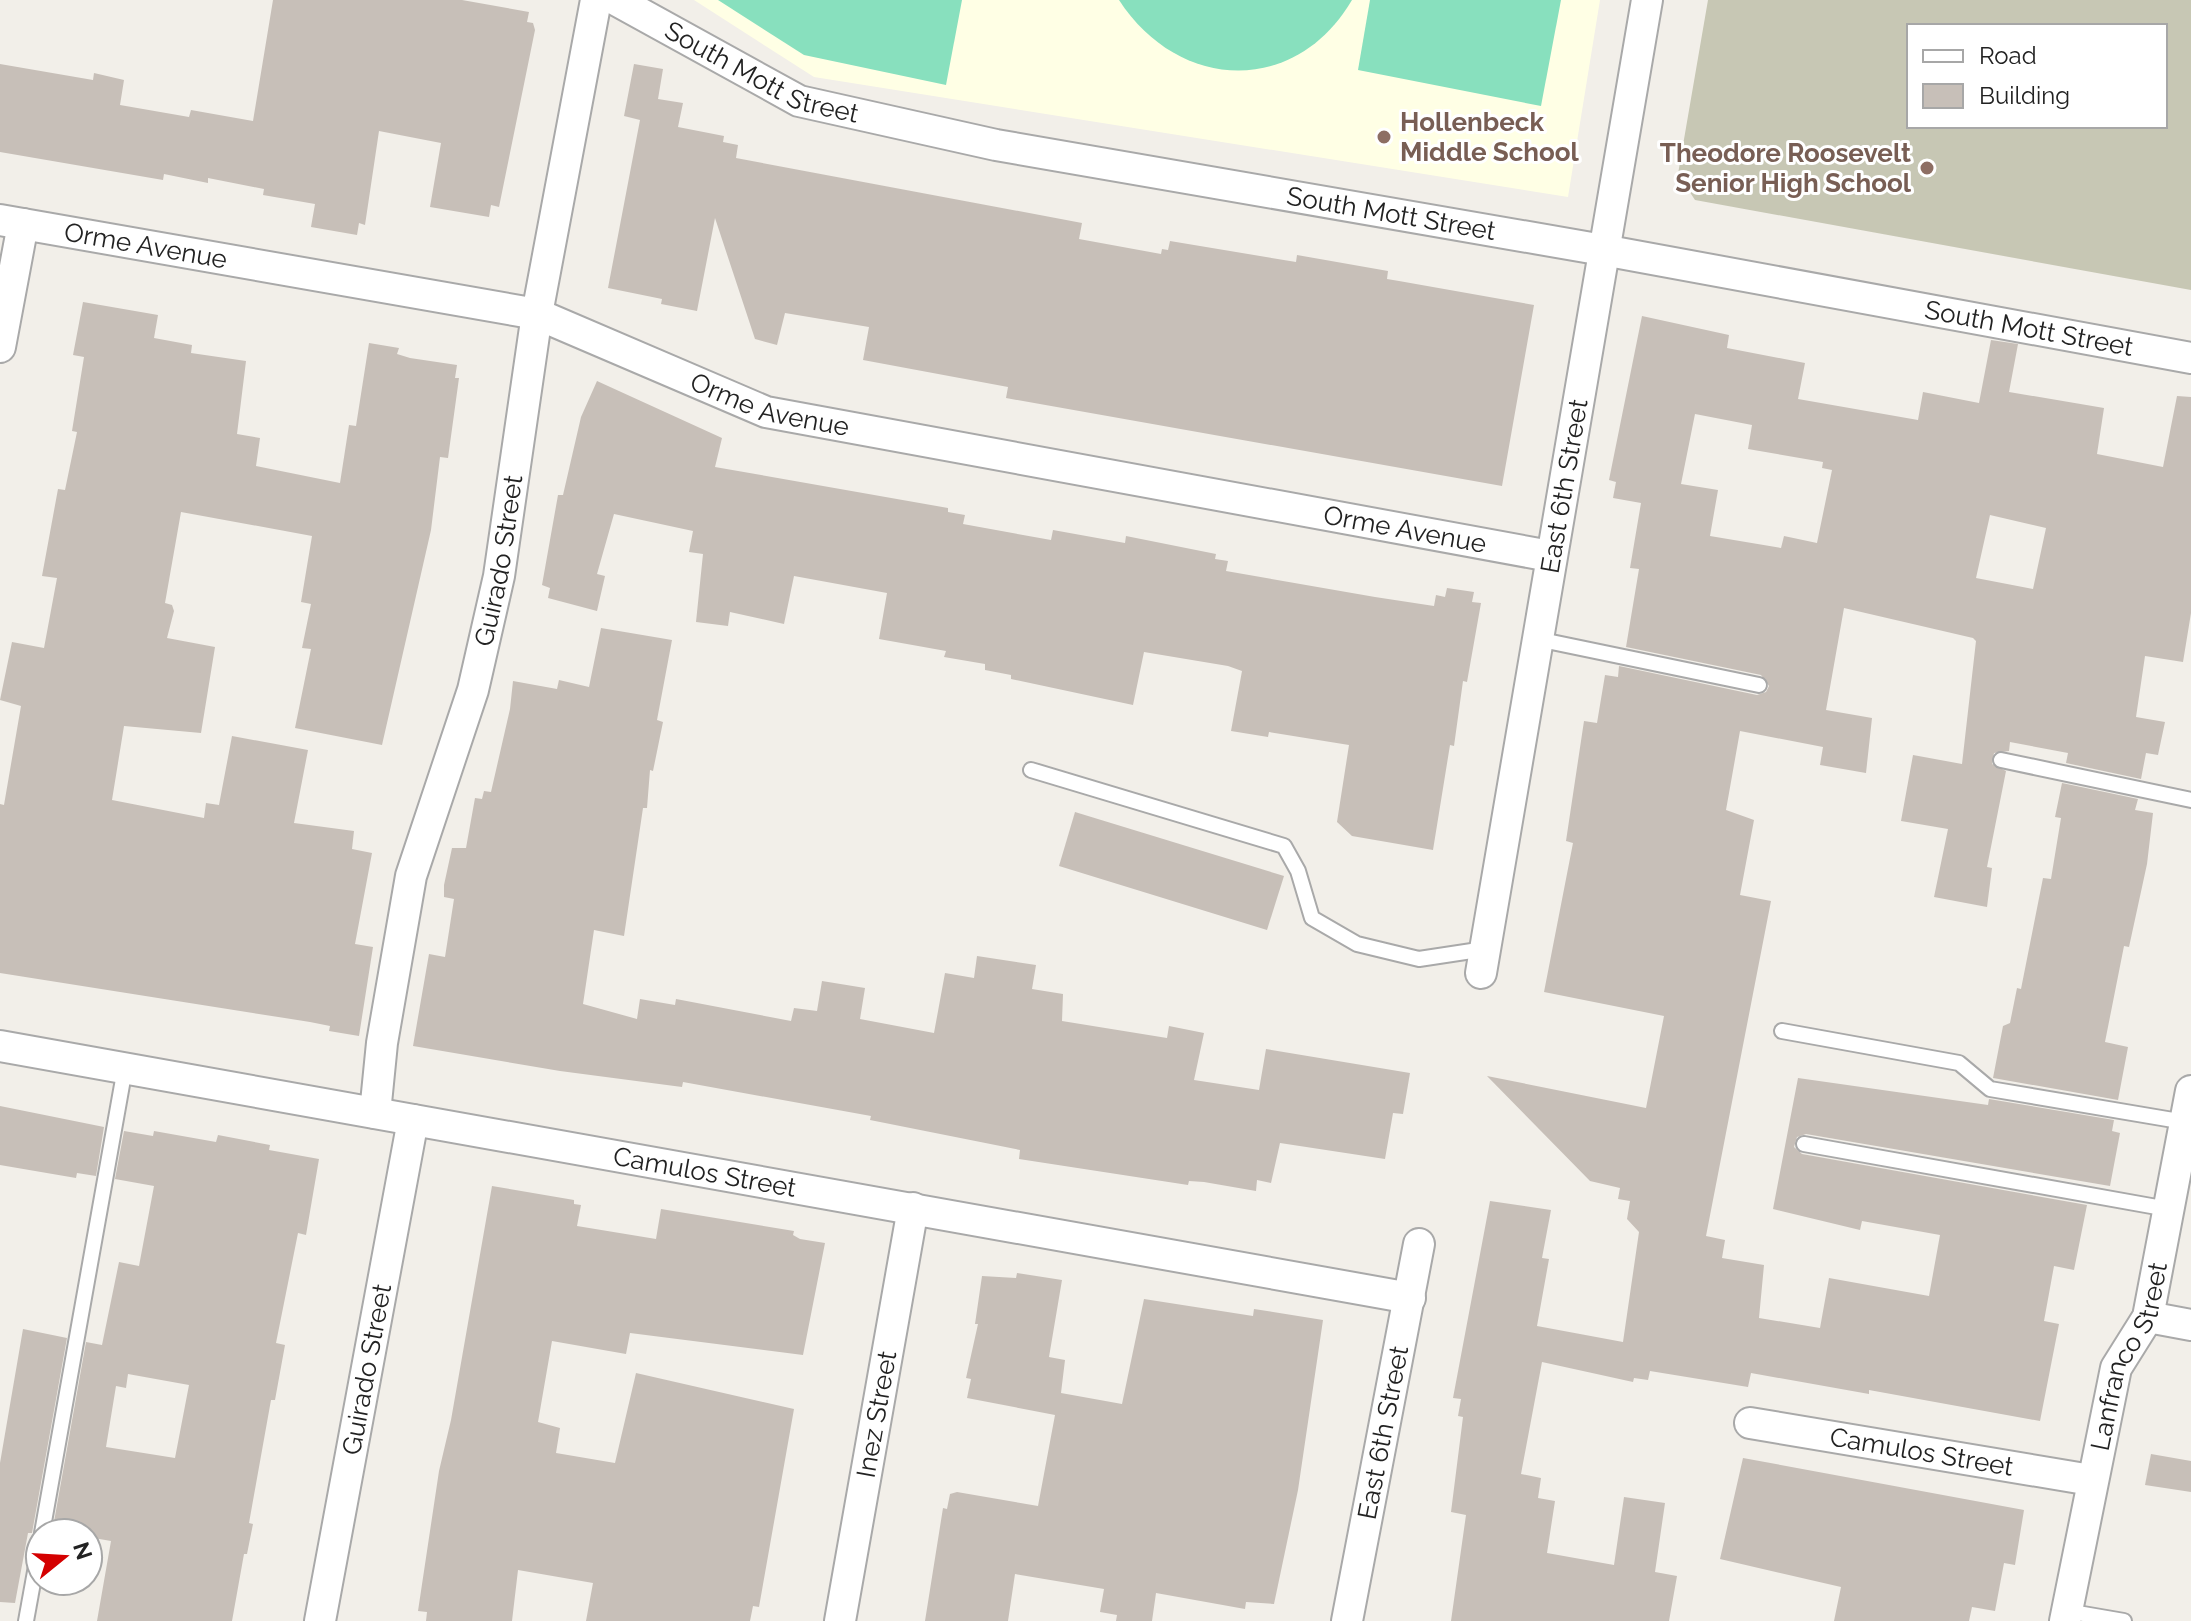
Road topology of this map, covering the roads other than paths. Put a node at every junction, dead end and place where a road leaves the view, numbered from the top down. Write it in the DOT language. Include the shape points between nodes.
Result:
graph roads {
  1 [pos="596,0"];
  2 [pos="616,0"];
  3 [pos="1647,0"];
  4 [pos="12,222"];
  5 [pos="1603,250"];
  6 [pos="537,314"];
  7 [pos="0,347"];
  8 [pos="2191,358"];
  9 [pos="1550,556"];
  10 [pos="1537,639"];
  11 [pos="1759,685"];
  12 [pos="2001,760"];
  13 [pos="1031,770"];
  14 [pos="2191,800"];
  15 [pos="1483,961"];
  16 [pos="1782,1031"];
  17 [pos="0,1046"];
  18 [pos="125,1068"];
  19 [pos="2191,1091"];
  20 [pos="375,1113"];
  21 [pos="413,1120"];
  22 [pos="2185,1122"];
  23 [pos="1804,1144"];
  24 [pos="913,1208"];
  25 [pos="2168,1209"];
  26 [pos="1419,1244"];
  27 [pos="1410,1298"];
  28 [pos="2148,1317"];
  29 [pos="2191,1325"];
  30 [pos="1750,1423"];
  31 [pos="2091,1480"];
  32 [pos="45,1517"];
  33 [pos="30,1597"];
  34 [pos="2066,1616"];
  35 [pos="26,1621"];
  36 [pos="320,1621"];
  37 [pos="840,1621"];
  38 [pos="1347,1621"];
  39 [pos="2124,1621"];
  1 -- 6 [label="street, Guirado Street"];
  2 -- 5 [label="street, South Mott Street" via="799,101 996,145"];
  3 -- 5 [label="street, East 6th Street"];
  4 -- 6 [label="street, Orme Avenue"];
  4 -- 7 [label="street"];
  5 -- 8 [label="street, South Mott Street"];
  5 -- 9 [label="street, East 6th Street"];
  6 -- 9 [label="street, Orme Avenue" via="766,412"];
  6 -- 20 [label="street, Guirado Street" via="499,576 473,690 411,876"];
  9 -- 10 [label="street, East 6th Street"];
  10 -- 11 [label="lane"];
  10 -- 15 [label="street, East 6th Street"];
  12 -- 14 [label="lane"];
  13 -- 15 [label="lane" via="1284,846 1312,918 1357,944 1419,959"];
  16 -- 22 [label="lane" via="1959,1063 1990,1089"];
  17 -- 18 [label="street, Camulos Street"];
  18 -- 20 [label="street, Camulos Street"];
  18 -- 32 [label="lane"];
  19 -- 22 [label="street, Lanfranco Street"];
  20 -- 21 [label="street, Camulos Street"];
  21 -- 24 [label="street, Camulos Street"];
  21 -- 36 [label="street, Guirado Street"];
  22 -- 25 [label="street, Lanfranco Street"];
  23 -- 25 [label="lane"];
  24 -- 27 [label="street, Camulos Street"];
  24 -- 37 [label="street, Inez Street"];
  25 -- 28 [label="street, Lanfranco Street"];
  26 -- 27 [label="street, East 6th Street"];
  27 -- 38 [label="street, East 6th Street"];
  28 -- 29 [label="street"];
  28 -- 31 [label="street, Lanfranco Street" via="2116,1368"];
  30 -- 31 [label="street, Camulos Street"];
  31 -- 34 [label="street, Lanfranco Street"];
  33 -- 35 [label="lane"];
  34 -- 39 [label="lane"];
}
